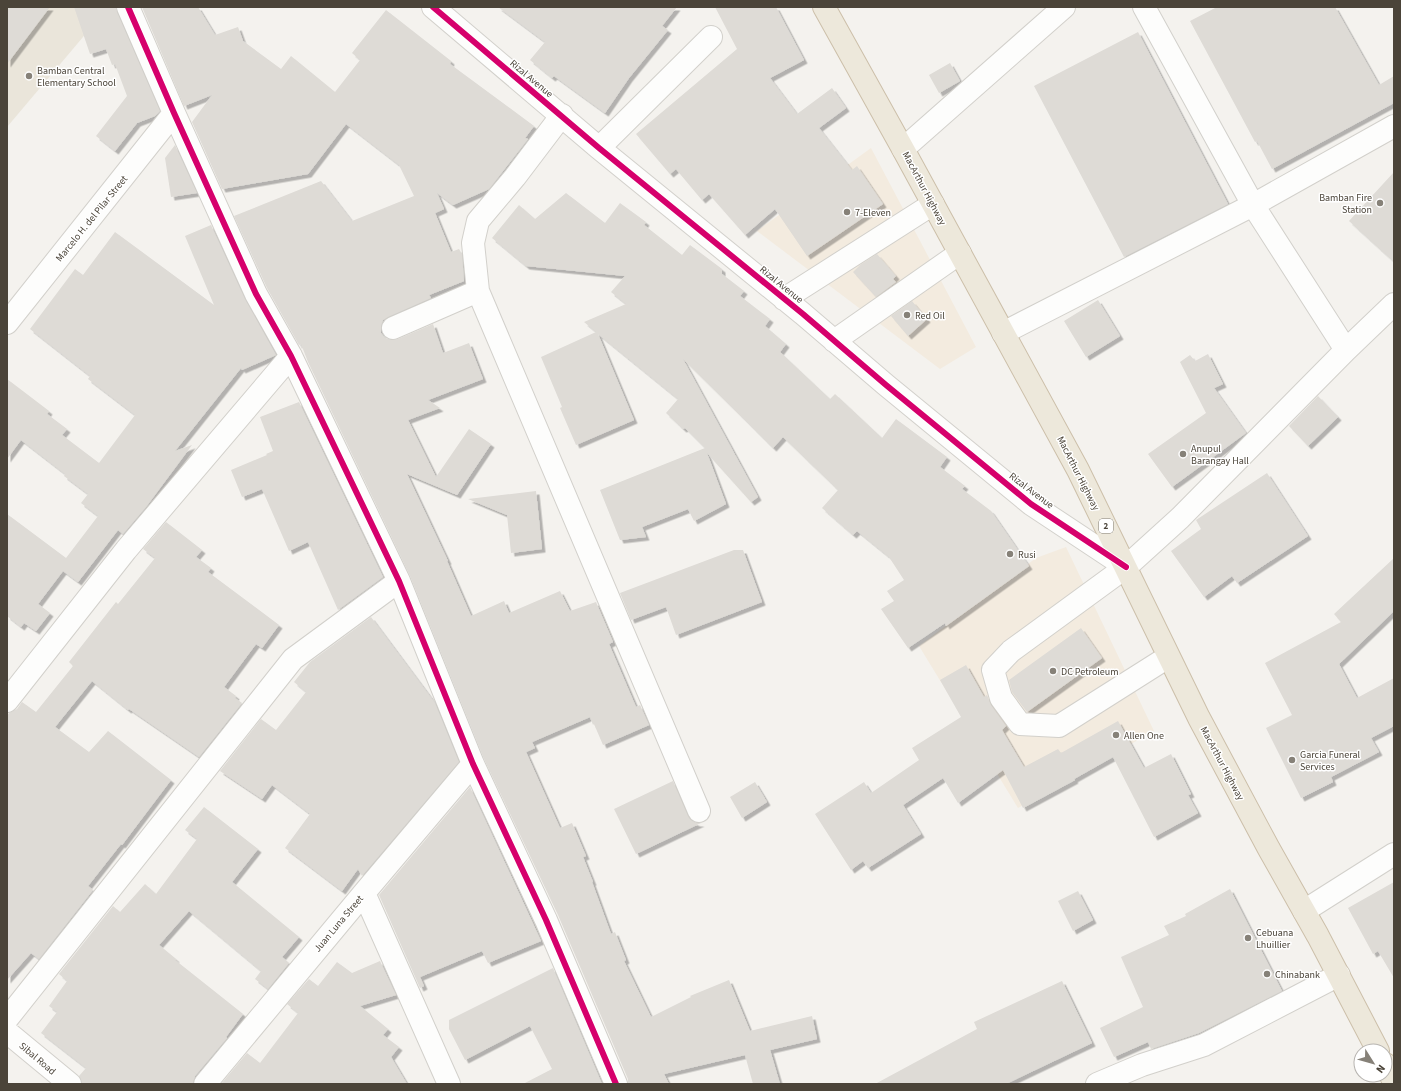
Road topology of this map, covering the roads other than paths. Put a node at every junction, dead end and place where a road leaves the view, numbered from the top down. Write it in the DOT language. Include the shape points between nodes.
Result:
graph roads {
  1 [pos="128,7"];
  2 [pos="433,7"];
  3 [pos="824,7"];
  4 [pos="1064,7"];
  5 [pos="1144,7"];
  6 [pos="711,36"];
  7 [pos="174,113"];
  8 [pos="562,115"];
  9 [pos="1394,126"];
  10 [pos="599,148"];
  11 [pos="903,148"];
  12 [pos="933,204"];
  13 [pos="1253,205"];
  14 [pos="960,253"];
  15 [pos="478,291"];
  16 [pos="784,299"];
  17 [pos="1394,304"];
  18 [pos="7,323"];
  19 [pos="393,328"];
  20 [pos="1002,332"];
  21 [pos="834,341"];
  22 [pos="1346,350"];
  23 [pos="291,356"];
  24 [pos="1126,567"];
  25 [pos="399,581"];
  26 [pos="1168,657"];
  27 [pos="7,701"];
  28 [pos="473,764"];
  29 [pos="699,811"];
  30 [pos="1394,854"];
  31 [pos="364,893"];
  32 [pos="1304,911"];
  33 [pos="1339,975"];
  34 [pos="7,1019"];
  35 [pos="7,1032"];
  36 [pos="1374,1043"];
  37 [pos="70,1084"];
  38 [pos="205,1084"];
  39 [pos="449,1084"];
  40 [pos="616,1084"];
  41 [pos="1098,1084"];
  1 -- 7 [label="street"];
  2 -- 8 [label="street, Rizal Avenue"];
  3 -- 11 [label="highway, MacArthur Highway / 2"];
  4 -- 11 [label="street"];
  5 -- 13 [label="street"];
  6 -- 10 [label="street"];
  7 -- 18 [label="street, Marcelo H. del Pilar Street"];
  7 -- 23 [label="street" via="256,294"];
  8 -- 10 [label="street, Rizal Avenue"];
  8 -- 15 [label="street" via="515,178 478,221 472,243"];
  9 -- 13 [label="street"];
  10 -- 16 [label="street, Rizal Avenue"];
  11 -- 12 [label="highway, MacArthur Highway / 2"];
  12 -- 14 [label="highway, MacArthur Highway / 2"];
  12 -- 16 [label="street"];
  13 -- 20 [label="street"];
  13 -- 22 [label="street"];
  14 -- 20 [label="highway, MacArthur Highway / 2"];
  14 -- 21 [label="street"];
  15 -- 19 [label="street"];
  15 -- 29 [label="street"];
  16 -- 21 [label="street, Rizal Avenue"];
  17 -- 22 [label="street"];
  20 -- 24 [label="highway, MacArthur Highway / 2" via="1078,470"];
  21 -- 24 [label="street, Rizal Avenue" via="1031,504"];
  22 -- 24 [label="street" via="1180,518"];
  23 -- 25 [label="street"];
  23 -- 27 [label="street" via="126,550"];
  24 -- 26 [label="highway, MacArthur Highway / 2"];
  24 -- 26 [label="street" via="1011,651 993,670 1001,698 1020,724 1058,726"];
  25 -- 28 [label="street"];
  25 -- 34 [label="street" via="293,659"];
  26 -- 32 [label="highway, MacArthur Highway / 2" via="1269,850"];
  28 -- 31 [label="street, Juan Luna Street"];
  28 -- 40 [label="street" via="546,920"];
  30 -- 32 [label="street"];
  31 -- 38 [label="street, Juan Luna Street"];
  31 -- 39 [label="street"];
  32 -- 33 [label="highway, MacArthur Highway / 2"];
  33 -- 36 [label="highway, MacArthur Highway / 2"];
  33 -- 41 [label="street" via="1204,1045 1142,1065"];
  35 -- 37 [label="street, Sibal Road"];
}
